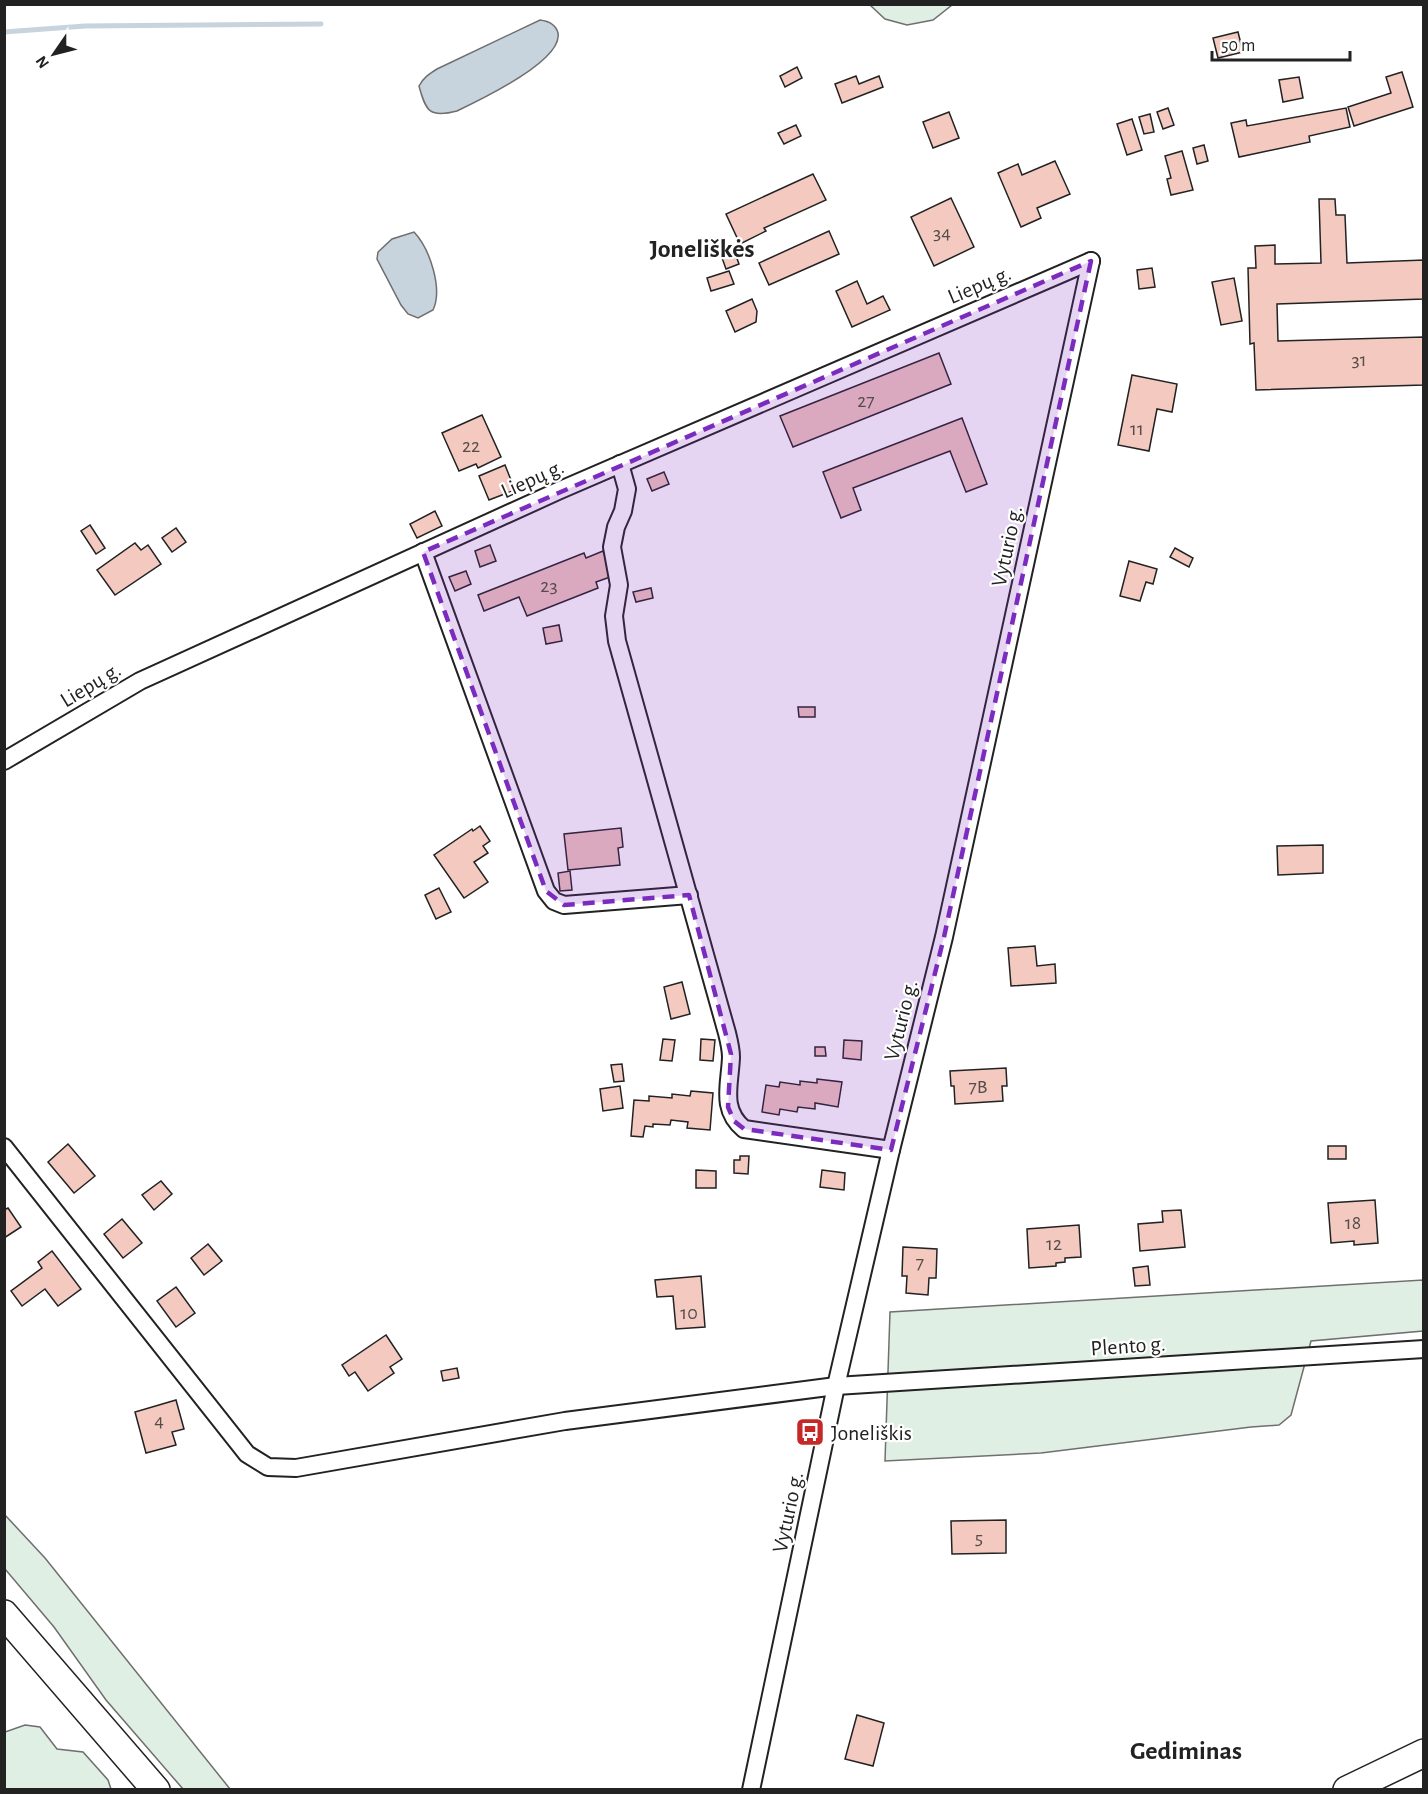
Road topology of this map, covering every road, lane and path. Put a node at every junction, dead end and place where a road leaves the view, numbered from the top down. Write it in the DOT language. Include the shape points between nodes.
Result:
graph roads {
  1 [pos="1091,261"];
  2 [pos="620,464"];
  3 [pos="423,552"];
  4 [pos="4,761"];
  5 [pos="689,896"];
  6 [pos="4,1147"];
  7 [pos="891,1150"];
  8 [pos="1424,1349"];
  9 [pos="836,1386"];
  10 [pos="4,1614"];
  11 [pos="1424,1753"];
  12 [pos="156,1790"];
  13 [pos="751,1790"];
  14 [pos="1347,1790"];
  1 -- 2 [label="street, Liepų g."];
  1 -- 7 [label="street, Vyturio g." via="944,937"];
  2 -- 3 [label="street, Liepų g."];
  2 -- 5 [label="street" via="627,489 612,547 619,585 614,616 617,641"];
  3 -- 4 [label="street, Liepų g." via="140,681"];
  3 -- 5 [label="street" via="546,891 564,905"];
  5 -- 7 [label="street" via="731,1054 728,1107 734,1121 744,1129"];
  6 -- 9 [label="street, Plento g." via="247,1454 268,1467 296,1468 565,1421"];
  7 -- 9 [label="street, Vyturio g."];
  8 -- 9 [label="street, Plento g."];
  9 -- 13 [label="street, Vyturio g."];
  10 -- 12 [label="highway"];
  11 -- 14 [label="highway"];
}
